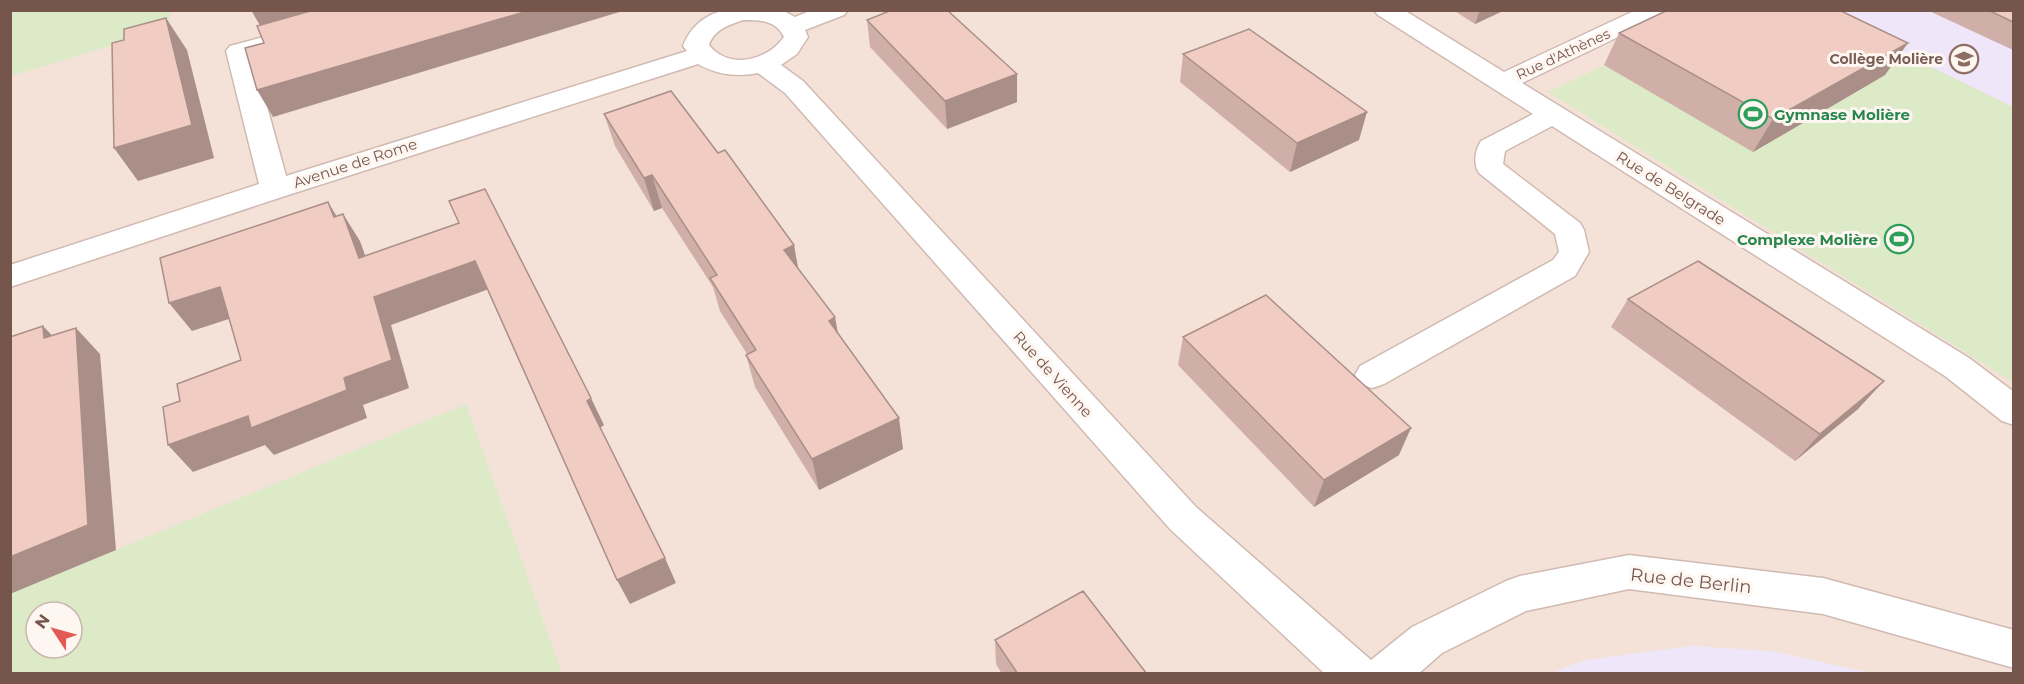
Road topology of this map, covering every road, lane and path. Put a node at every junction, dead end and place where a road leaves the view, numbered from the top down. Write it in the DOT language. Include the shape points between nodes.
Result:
graph roads {
  1 [pos="836,10"];
  2 [pos="1386,10"];
  3 [pos="1656,10"];
  4 [pos="719,14"];
  5 [pos="793,26"];
  6 [pos="307,32"];
  7 [pos="701,55"];
  8 [pos="762,64"];
  9 [pos="1502,83"];
  10 [pos="1554,115"];
  11 [pos="275,189"];
  12 [pos="10,276"];
  13 [pos="1372,375"];
  14 [pos="2013,411"];
  15 [pos="2013,649"];
  16 [pos="1356,674"];
  17 [pos="1386,674"];
  1 -- 5 [label="street"];
  2 -- 9 [label="street, Rue de Belgrade"];
  3 -- 9 [label="street, Rue d'Athènes"];
  4 -- 5 [label="street" via="764,13 782,17"];
  4 -- 7 [label="street" via="698,36 696,46"];
  5 -- 8 [label="street" via="796,36 791,47"];
  6 -- 11 [label="street" via="239,51"];
  7 -- 8 [label="street" via="726,66"];
  7 -- 11 [label="street, Avenue de Rome"];
  8 -- 16 [label="street, Rue de Vienne" via="794,87 1183,518"];
  9 -- 10 [label="street, Rue de Belgrade"];
  10 -- 13 [label="street" via="1491,147 1489,167 1569,230 1574,252 1564,268"];
  10 -- 14 [label="street, Rue de Belgrade" via="1957,367"];
  11 -- 12 [label="street, Avenue de Rome"];
  15 -- 17 [label="street, Rue de Berlin" via="1823,596 1629,572 1520,594 1427,640"];
}
